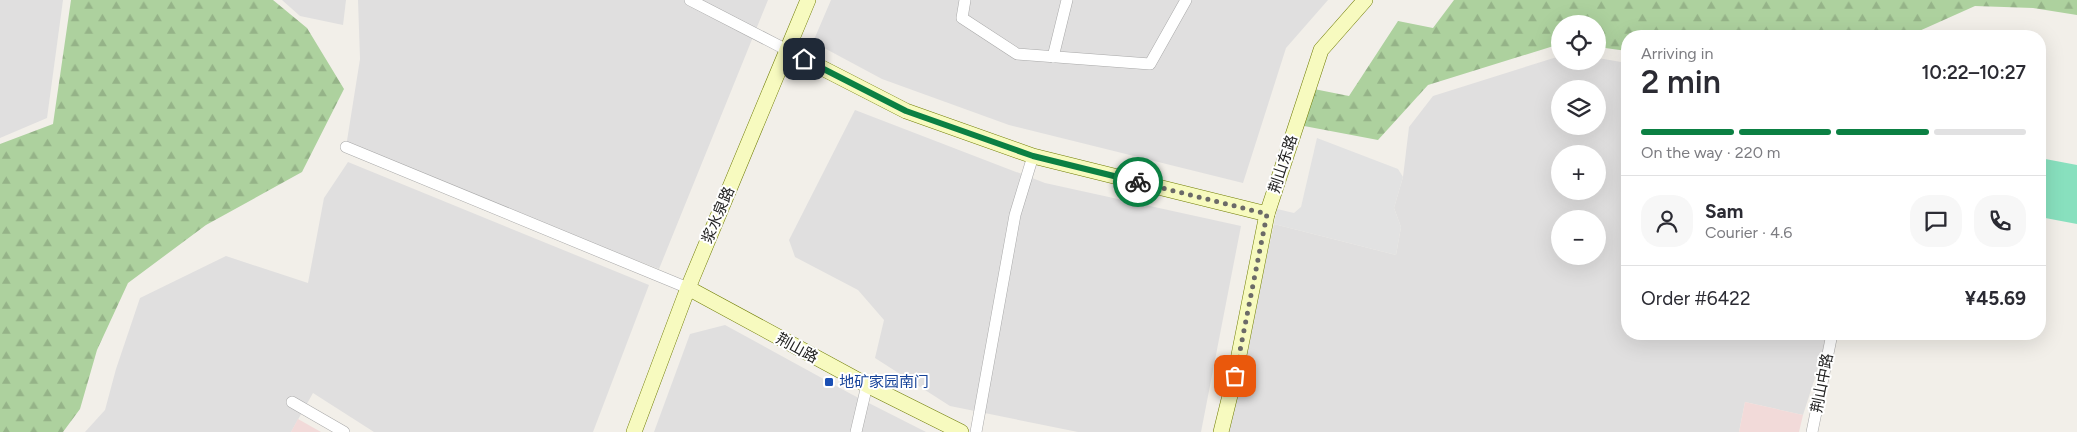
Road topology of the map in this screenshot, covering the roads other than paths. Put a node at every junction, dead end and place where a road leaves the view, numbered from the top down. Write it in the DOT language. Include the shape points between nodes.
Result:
graph roads {
  1 [pos="690,0"];
  2 [pos="808,0"];
  3 [pos="965,0"];
  4 [pos="1067,0"];
  5 [pos="1186,0"];
  6 [pos="1365,0"];
  7 [pos="787,50"];
  8 [pos="1053,57"];
  9 [pos="346,147"];
  10 [pos="1033,156"];
  11 [pos="1267,214"];
  12 [pos="688,288"];
  13 [pos="1831,340"];
  14 [pos="866,385"];
  15 [pos="292,402"];
  16 [pos="344,432"];
  17 [pos="634,432"];
  18 [pos="856,432"];
  19 [pos="961,432"];
  20 [pos="976,432"];
  21 [pos="1221,432"];
  22 [pos="1812,432"];
  1 -- 7 [label="street"];
  2 -- 7 [label="street, 浆水泉路"];
  3 -- 8 [label="street" via="962,18 1017,54"];
  4 -- 8 [label="street"];
  5 -- 8 [label="street" via="1150,64"];
  6 -- 11 [label="street, 荆山东路" via="1321,50"];
  7 -- 10 [label="street" via="906,111"];
  7 -- 12 [label="street, 浆水泉路"];
  9 -- 12 [label="street"];
  10 -- 11 [label="street"];
  10 -- 20 [label="street" via="1015,215"];
  11 -- 21 [label="street, 荆山东路"];
  12 -- 14 [label="street, 荆山路"];
  12 -- 17 [label="street, 浆水泉路"];
  13 -- 22 [label="street, 荆山中路"];
  14 -- 18 [label="street"];
  14 -- 19 [label="street, 荆山路"];
  15 -- 16 [label="street"];
}
